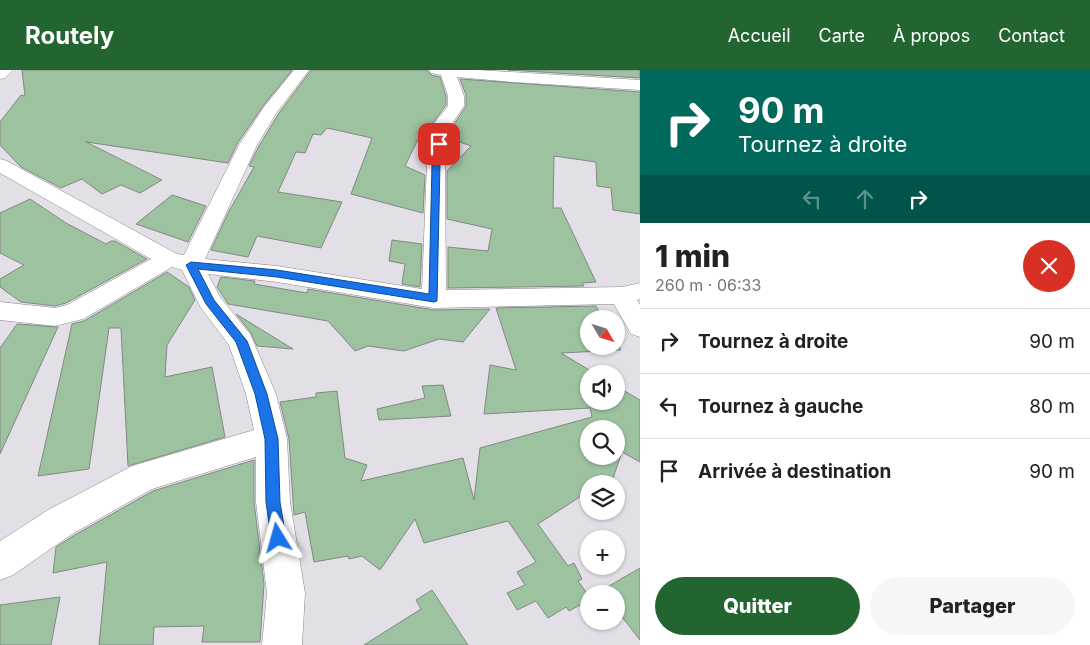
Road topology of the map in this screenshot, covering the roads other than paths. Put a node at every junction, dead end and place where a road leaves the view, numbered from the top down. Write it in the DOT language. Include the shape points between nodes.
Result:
graph roads {
  1 [pos="6,70"];
  2 [pos="302,70"];
  3 [pos="440,71"];
  4 [pos="0,75"];
  5 [pos="640,85"];
  6 [pos="0,165"];
  7 [pos="180,262"];
  8 [pos="631,293"];
  9 [pos="434,299"];
  10 [pos="0,311"];
  11 [pos="640,327"];
  12 [pos="271,439"];
  13 [pos="0,562"];
  14 [pos="282,645"];
  1 -- 4 [label="street"];
  2 -- 7 [label="street" via="248,144 203,236"];
  3 -- 5 [label="street"];
  3 -- 9 [label="street" via="456,96 456,106 442,125 436,164"];
  6 -- 7 [label="street"];
  7 -- 9 [label="street"];
  7 -- 10 [label="street" via="74,313 55,317"];
  7 -- 12 [label="street" via="241,341 261,394"];
  8 -- 9 [label="street"];
  8 -- 11 [label="street"];
  12 -- 13 [label="street" via="144,477 60,522"];
  12 -- 14 [label="street" via="273,502 286,593"];
}
